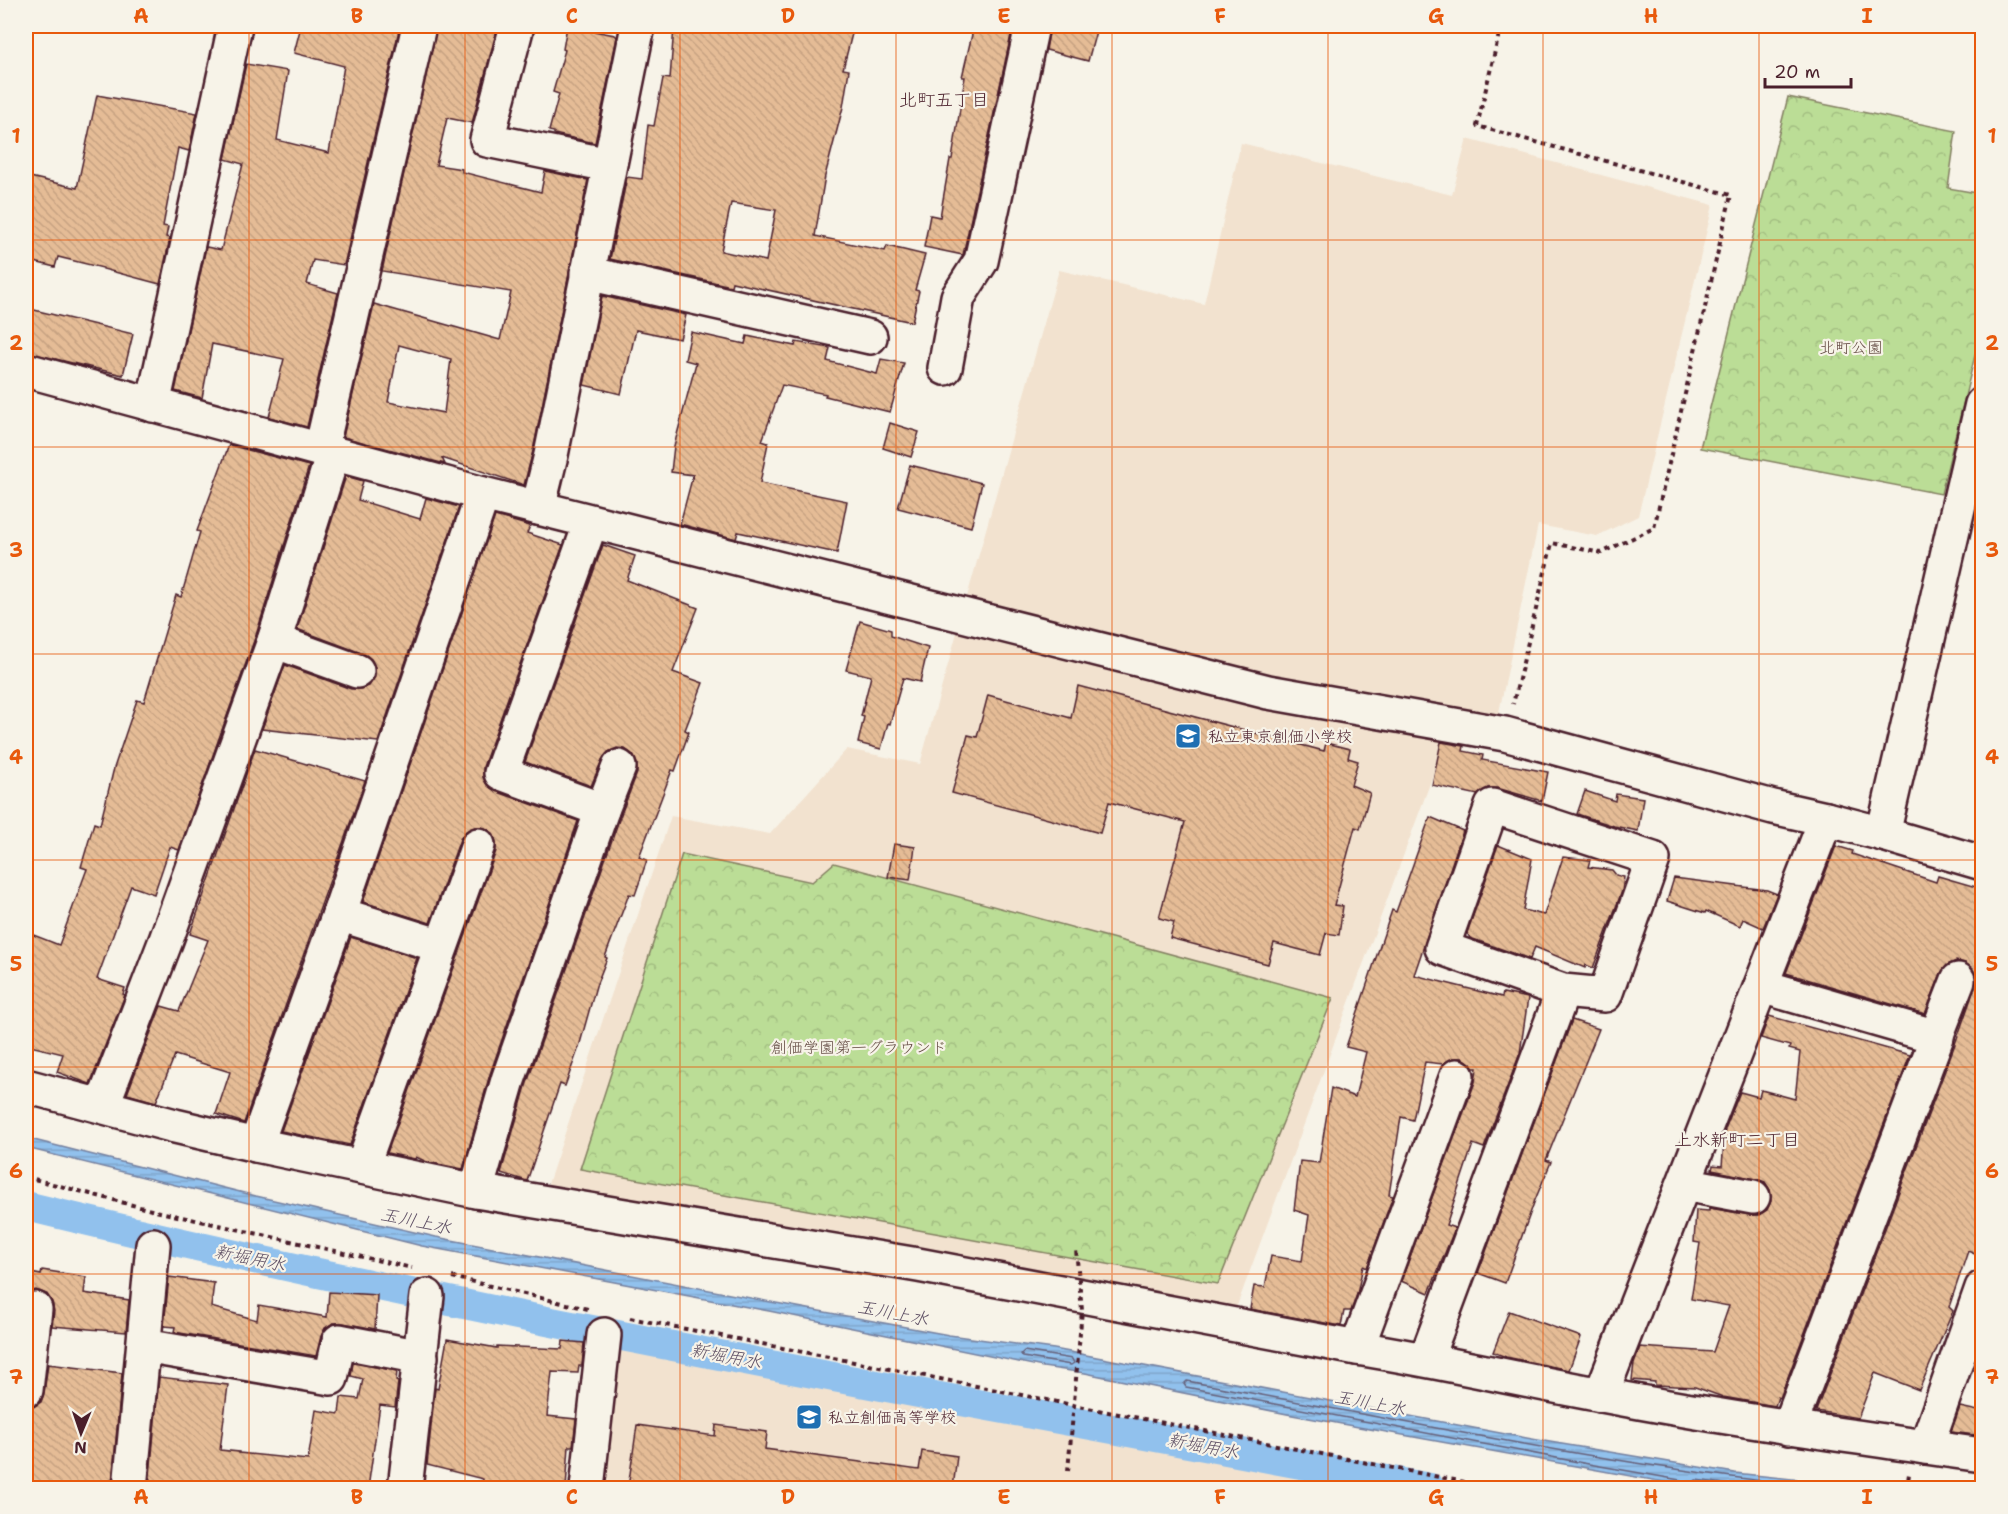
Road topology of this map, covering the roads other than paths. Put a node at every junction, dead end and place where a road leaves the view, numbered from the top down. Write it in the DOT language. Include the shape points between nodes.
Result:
graph roads {
  1 [pos="235,26"];
  2 [pos="419,26"];
  3 [pos="517,26"];
  4 [pos="1032,26"];
  5 [pos="632,27"];
  6 [pos="609,165"];
  7 [pos="587,273"];
  8 [pos="870,338"];
  9 [pos="945,368"];
  10 [pos="26,370"];
  11 [pos="1983,404"];
  12 [pos="153,405"];
  13 [pos="327,452"];
  14 [pos="483,494"];
  15 [pos="538,508"];
  16 [pos="591,522"];
  17 [pos="274,640"];
  18 [pos="357,670"];
  19 [pos="619,767"];
  20 [pos="602,810"];
  21 [pos="1826,819"];
  22 [pos="1883,834"];
  23 [pos="478,845"];
  24 [pos="1983,863"];
  25 [pos="339,915"];
  26 [pos="441,946"];
  27 [pos="1958,980"];
  28 [pos="1761,986"];
  29 [pos="1563,991"];
  30 [pos="1936,1037"];
  31 [pos="1457,1076"];
  32 [pos="26,1086"];
  33 [pos="102,1106"];
  34 [pos="256,1145"];
  35 [pos="362,1167"];
  36 [pos="1684,1184"];
  37 [pos="476,1191"];
  38 [pos="1753,1197"];
  39 [pos="153,1245"];
  40 [pos="430,1280"];
  41 [pos="1983,1288"];
  42 [pos="34,1309"];
  43 [pos="609,1321"];
  44 [pos="144,1346"];
  45 [pos="1357,1348"];
  46 [pos="421,1357"];
  47 [pos="1426,1359"];
  48 [pos="26,1390"];
  49 [pos="1601,1395"];
  50 [pos="1789,1428"];
  51 [pos="1926,1447"];
  52 [pos="1983,1455"];
  53 [pos="130,1488"];
  54 [pos="405,1488"];
  55 [pos="588,1488"];
  1 -- 12 [label="street"];
  2 -- 13 [label="street"];
  3 -- 6 [label="street" via="487,140"];
  4 -- 9 [label="street" via="981,261 958,297"];
  5 -- 6 [label="street"];
  6 -- 7 [label="street"];
  7 -- 8 [label="street"];
  7 -- 15 [label="street"];
  10 -- 12 [label="street"];
  11 -- 22 [label="street"];
  12 -- 13 [label="street"];
  13 -- 14 [label="street"];
  13 -- 17 [label="street"];
  14 -- 15 [label="street"];
  14 -- 25 [label="street"];
  15 -- 16 [label="street"];
  16 -- 20 [label="street" via="501,773"];
  16 -- 21 [label="street" via="1268,692 1505,734"];
  17 -- 18 [label="street"];
  17 -- 33 [label="street"];
  19 -- 20 [label="street"];
  20 -- 37 [label="street" via="508,1080"];
  21 -- 22 [label="street"];
  21 -- 28 [label="street"];
  22 -- 24 [label="street"];
  23 -- 26 [label="street"];
  25 -- 26 [label="street"];
  25 -- 34 [label="street"];
  26 -- 35 [label="street"];
  27 -- 30 [label="street"];
  28 -- 30 [label="street"];
  28 -- 36 [label="street"];
  29 -- 29 [label="street" via="1442,948 1492,806 1653,859 1605,995"];
  29 -- 47 [label="street"];
  30 -- 50 [label="street"];
  31 -- 45 [label="street"];
  32 -- 33 [label="street"];
  33 -- 34 [label="street"];
  34 -- 35 [label="street"];
  35 -- 37 [label="street"];
  36 -- 38 [label="street"];
  36 -- 49 [label="street"];
  37 -- 45 [label="street" via="918,1265"];
  39 -- 44 [label="street"];
  40 -- 46 [label="street"];
  41 -- 51 [label="street"];
  42 -- 48 [label="street"];
  43 -- 55 [label="street"];
  44 -- 46 [label="street" via="331,1378 339,1341"];
  44 -- 53 [label="street"];
  45 -- 47 [label="street"];
  46 -- 54 [label="street"];
  47 -- 49 [label="street"];
  49 -- 50 [label="street"];
  50 -- 51 [label="street"];
  51 -- 52 [label="street"];
}
